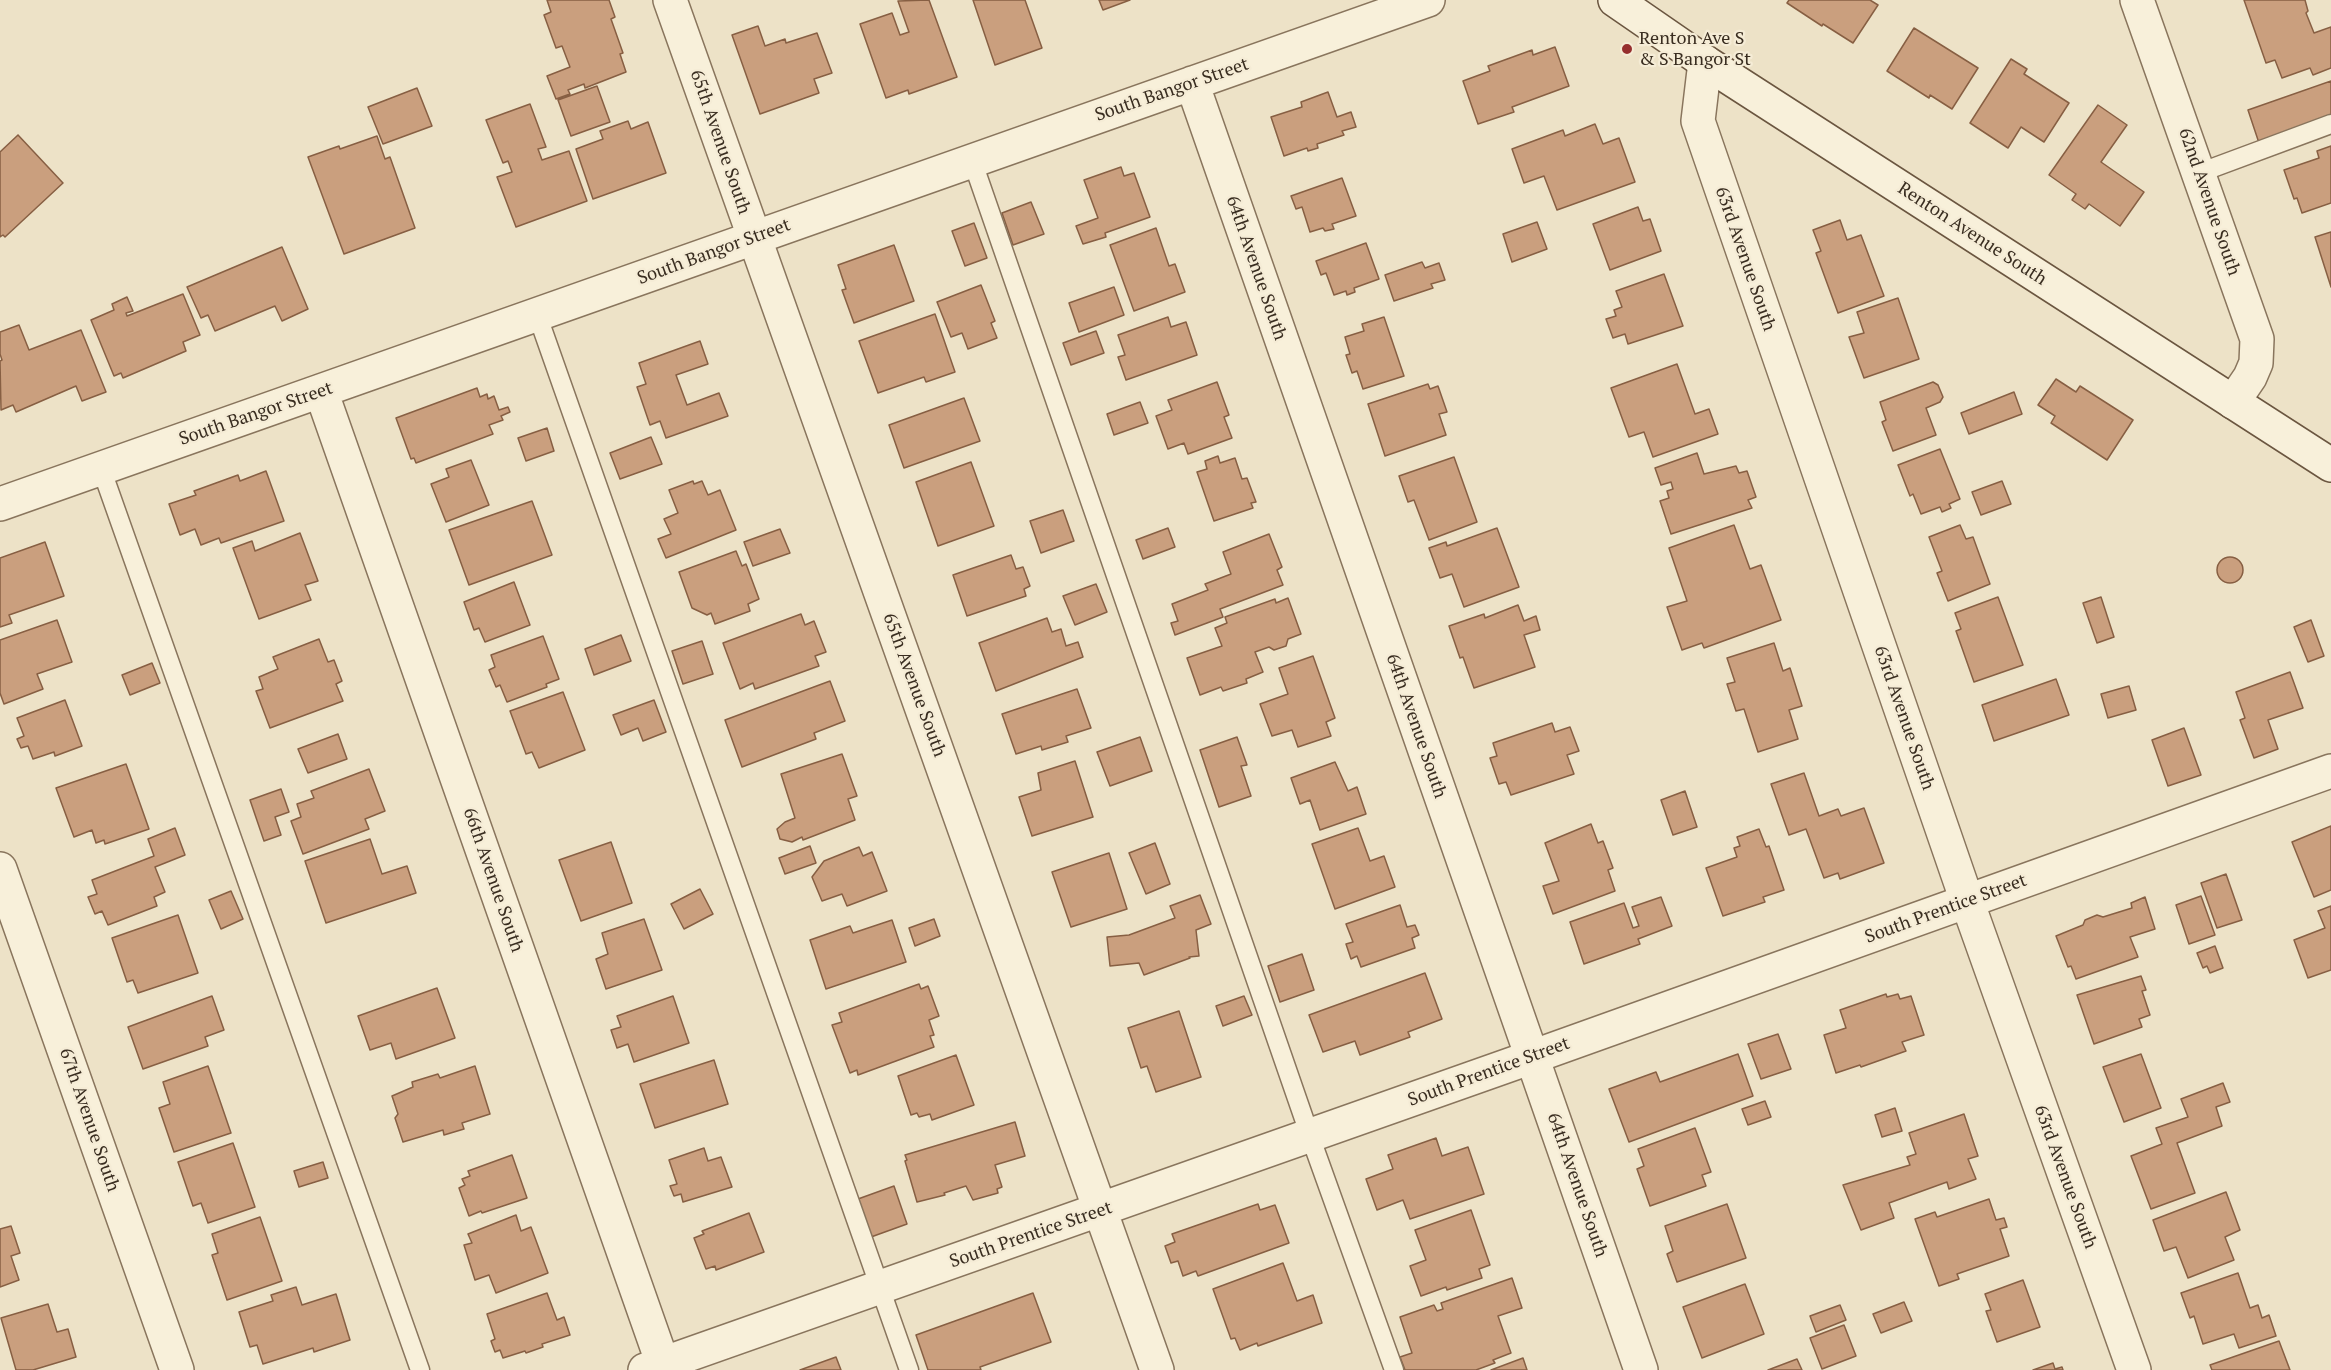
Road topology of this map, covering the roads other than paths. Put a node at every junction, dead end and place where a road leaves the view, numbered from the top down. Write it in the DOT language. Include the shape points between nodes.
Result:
graph roads {
  1 [pos="670,0"];
  2 [pos="1428,0"];
  3 [pos="1615,0"];
  4 [pos="2137,0"];
  5 [pos="1705,62"];
  6 [pos="1192,83"];
  7 [pos="2331,124"];
  8 [pos="972,160"];
  9 [pos="2199,173"];
  10 [pos="754,237"];
  11 [pos="537,314"];
  12 [pos="321,391"];
  13 [pos="2233,402"];
  14 [pos="2331,465"];
  15 [pos="101,468"];
  16 [pos="0,504"];
  17 [pos="2331,771"];
  18 [pos="0,869"];
  19 [pos="1967,901"];
  20 [pos="1532,1057"];
  21 [pos="1310,1136"];
  22 [pos="1101,1210"];
  23 [pos="880,1287"];
  24 [pos="658,1368"];
  25 [pos="177,1370"];
  26 [pos="420,1370"];
  27 [pos="909,1370"];
  28 [pos="1157,1370"];
  29 [pos="1394,1370"];
  30 [pos="1641,1370"];
  31 [pos="2134,1370"];
  1 -- 10 [label="street, 65th Avenue South"];
  2 -- 6 [label="street, South Bangor Street"];
  3 -- 5 [label="street, Renton Avenue South"];
  4 -- 9 [label="street, 62nd Avenue South"];
  5 -- 13 [label="street, Renton Avenue South"];
  5 -- 19 [label="street, 63rd Avenue South" via="1698,122"];
  6 -- 8 [label="street, South Bangor Street"];
  6 -- 20 [label="street, 64th Avenue South"];
  7 -- 9 [label="lane"];
  8 -- 10 [label="street, South Bangor Street"];
  8 -- 21 [label="lane"];
  9 -- 13 [label="street, 62nd Avenue South" via="2257,339 2256,363"];
  10 -- 11 [label="street, South Bangor Street"];
  10 -- 22 [label="street, 65th Avenue South"];
  11 -- 12 [label="street, South Bangor Street"];
  11 -- 23 [label="lane"];
  12 -- 15 [label="street, South Bangor Street"];
  12 -- 24 [label="street, 66th Avenue South"];
  13 -- 14 [label="street, Renton Avenue South"];
  15 -- 16 [label="street, South Bangor Street"];
  15 -- 26 [label="lane"];
  17 -- 19 [label="street, South Prentice Street"];
  18 -- 25 [label="street, 67th Avenue South"];
  19 -- 20 [label="street, South Prentice Street"];
  19 -- 31 [label="street, 63rd Avenue South"];
  20 -- 21 [label="street, South Prentice Street"];
  20 -- 30 [label="street, 64th Avenue South"];
  21 -- 22 [label="street, South Prentice Street"];
  21 -- 29 [label="lane"];
  22 -- 23 [label="street, South Prentice Street"];
  22 -- 28 [label="street, 65th Avenue South"];
  23 -- 24 [label="street, South Prentice Street"];
  23 -- 27 [label="lane"];
}
